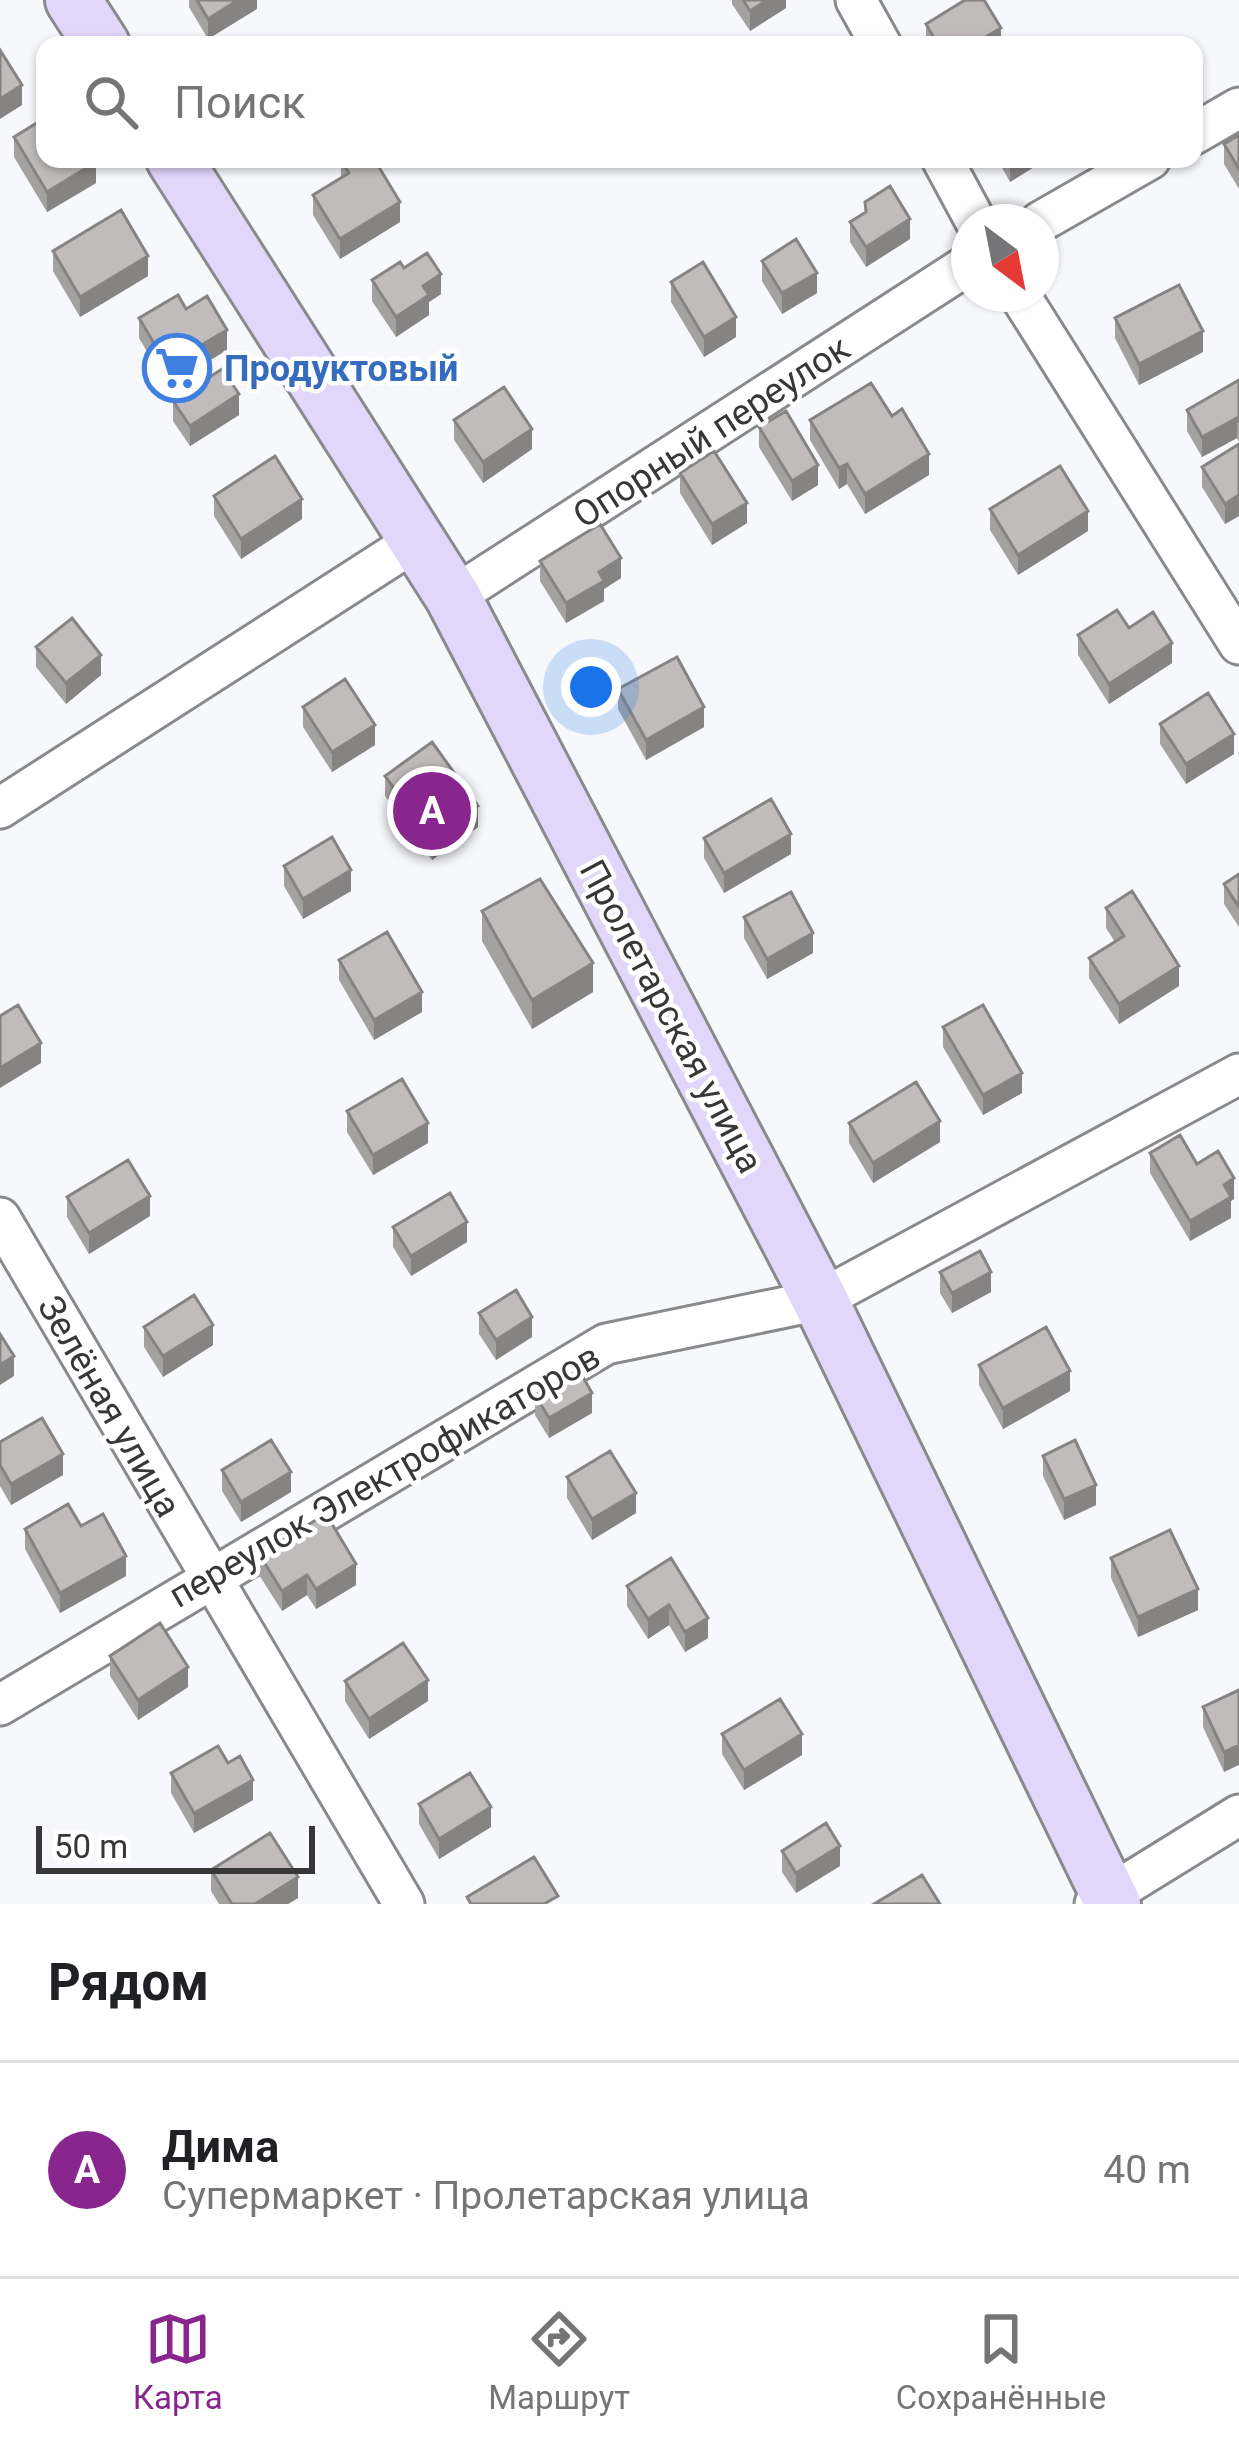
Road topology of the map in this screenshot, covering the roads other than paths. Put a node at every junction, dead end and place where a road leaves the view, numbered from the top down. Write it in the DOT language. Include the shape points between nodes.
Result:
graph roads {
  1 [pos="73,0"];
  2 [pos="856,0"];
  3 [pos="96,36"];
  4 [pos="875,36"];
  5 [pos="1239,108"];
  6 [pos="1203,129"];
  7 [pos="180,168"];
  8 [pos="947,168"];
  9 [pos="1134,168"];
  10 [pos="966,204"];
  11 [pos="1059,211"];
  12 [pos="951,276"];
  13 [pos="1030,312"];
  14 [pos="417,540"];
  15 [pos="453,597"];
  16 [pos="1239,644"];
  17 [pos="0,808"];
  18 [pos="1239,1074"];
  19 [pos="0,1218"];
  20 [pos="820,1300"];
  21 [pos="209,1576"];
  22 [pos="0,1705"];
  23 [pos="1239,1815"];
  24 [pos="1106,1901"];
  25 [pos="404,1904"];
  1 -- 3 [label="street"];
  2 -- 4 [label="street"];
  5 -- 6 [label="street"];
  7 -- 14 [label="street, Пролетарская улица"];
  8 -- 10 [label="street"];
  9 -- 11 [label="street"];
  12 -- 15 [label="street, Опорный переулок"];
  13 -- 16 [label="street"];
  14 -- 15 [label="street, Пролетарская улица"];
  14 -- 17 [label="street"];
  15 -- 20 [label="street, Пролетарская улица"];
  18 -- 20 [label="street, переулок Электрофикаторов"];
  19 -- 21 [label="street, Зелёная улица"];
  20 -- 21 [label="street, переулок Электрофикаторов" via="606,1344"];
  20 -- 24 [label="street, Пролетарская улица"];
  21 -- 22 [label="street, переулок Электрофикаторов"];
  21 -- 25 [label="street, Зелёная улица"];
  23 -- 24 [label="street"];
}
